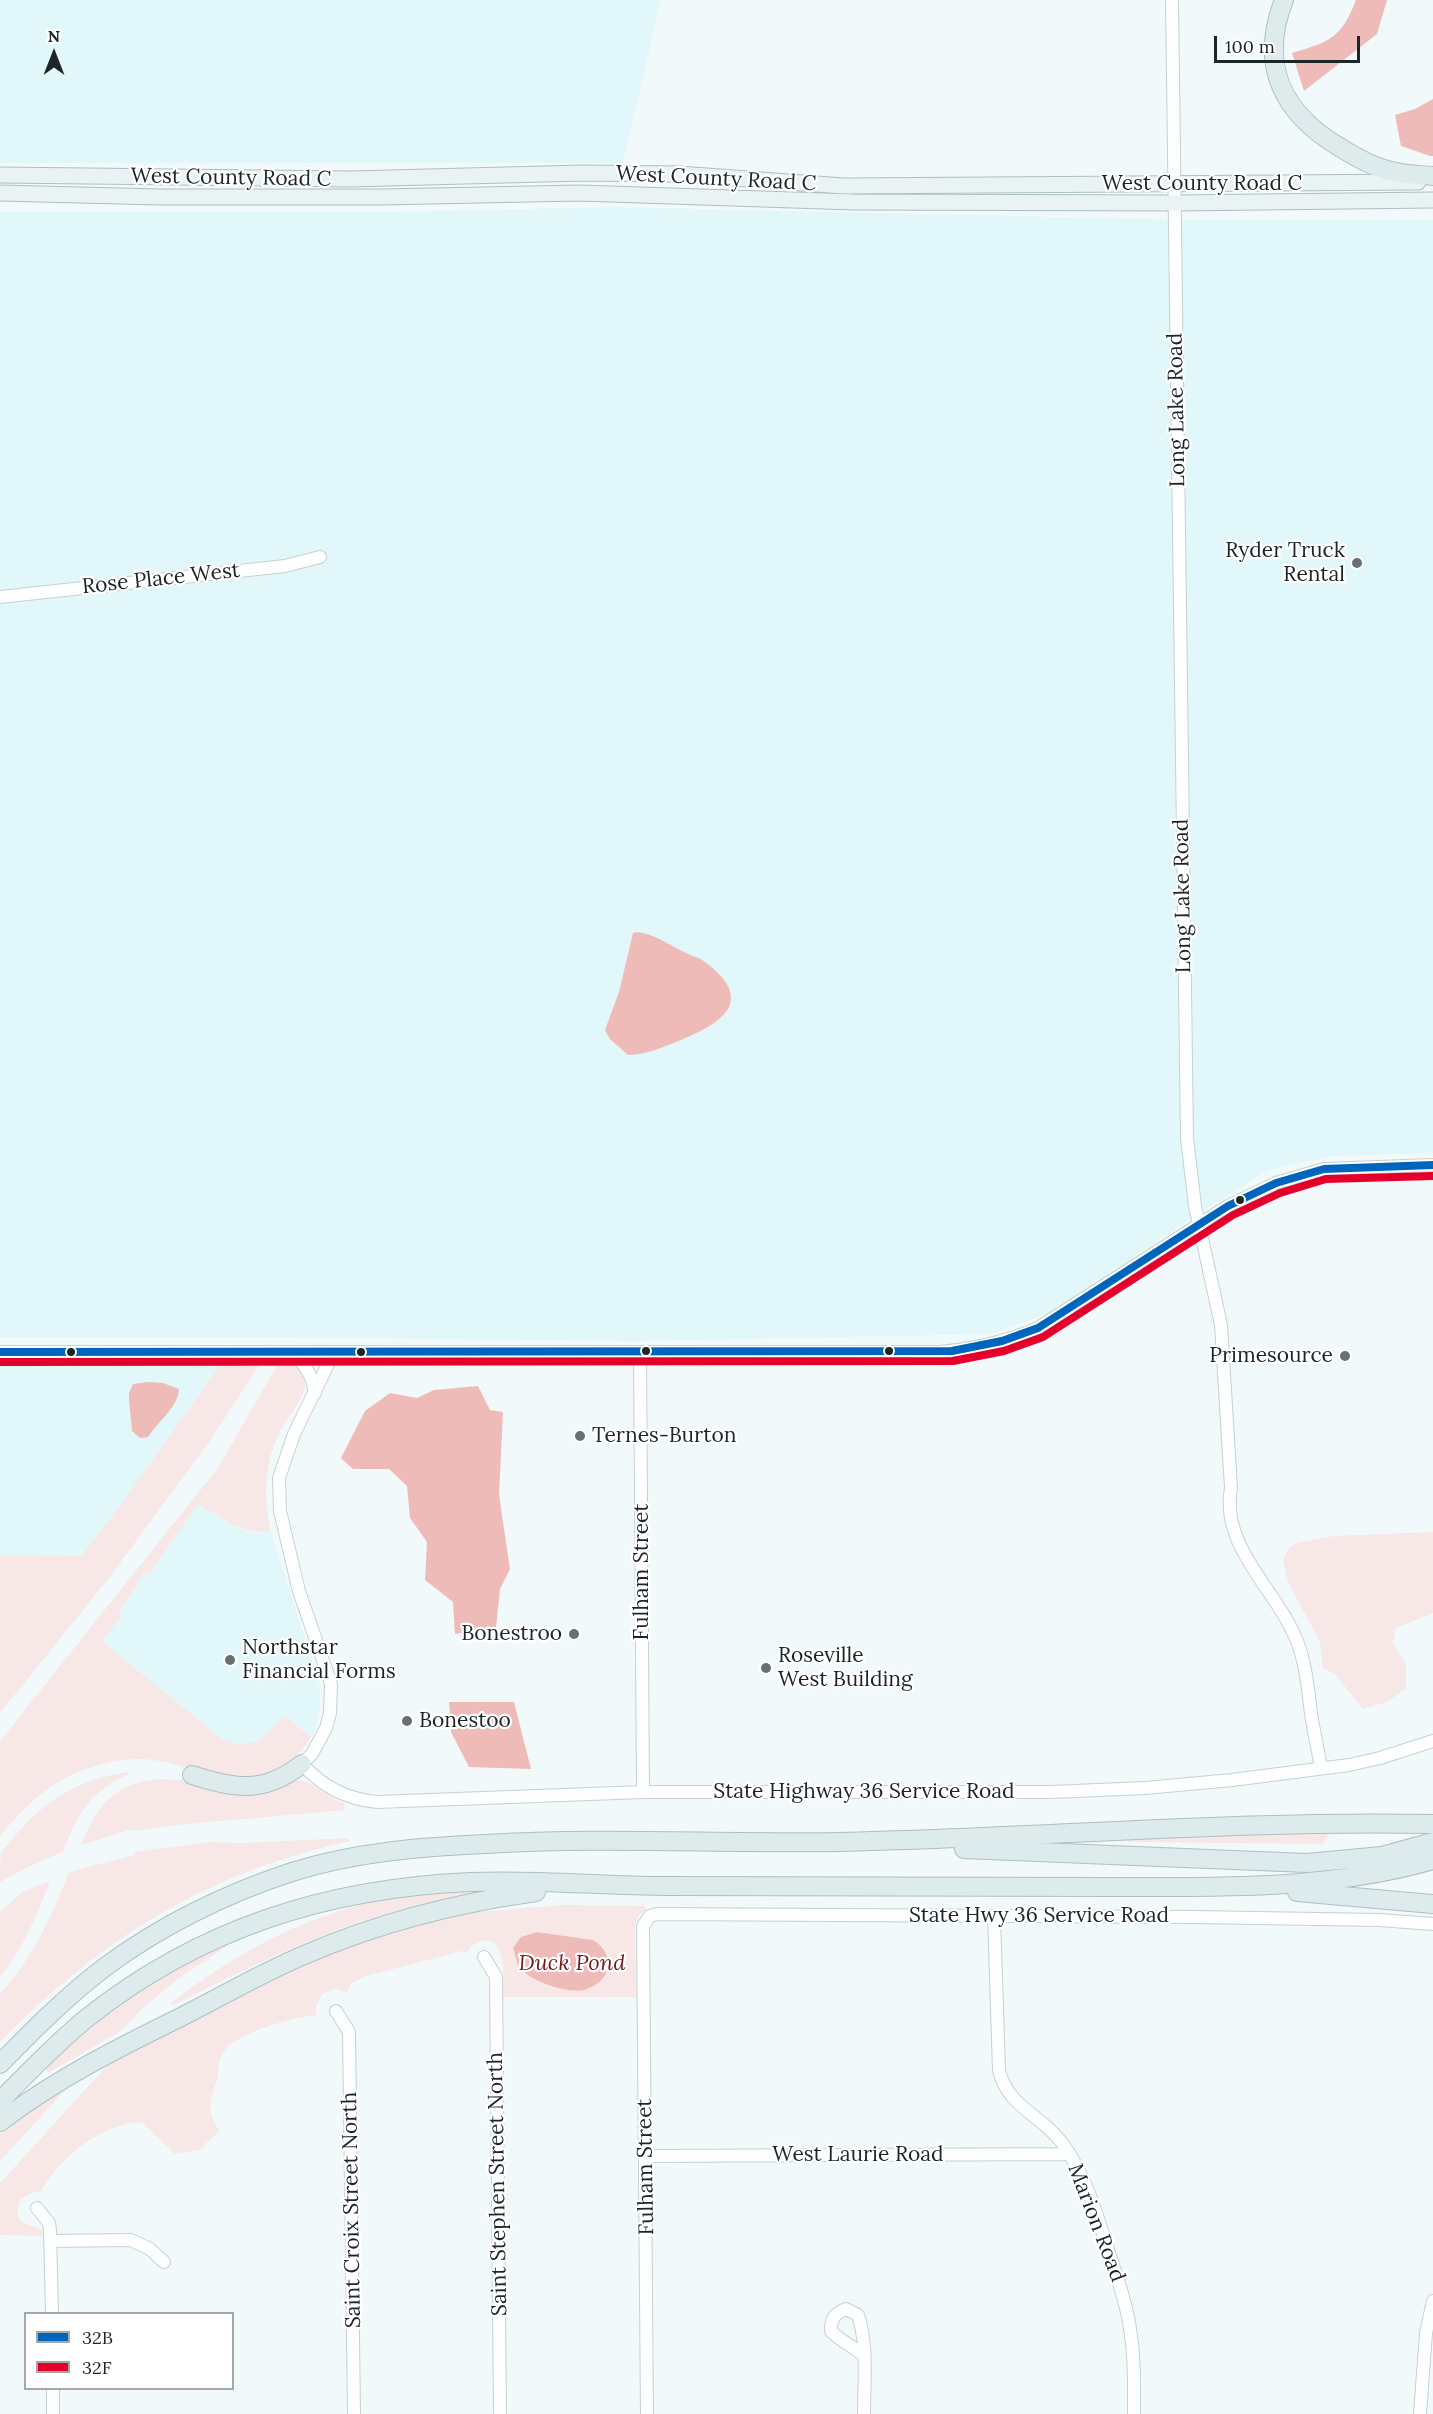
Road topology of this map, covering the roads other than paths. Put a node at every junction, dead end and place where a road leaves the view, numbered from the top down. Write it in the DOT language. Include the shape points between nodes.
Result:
graph roads {
  1 [pos="1172,0"];
  2 [pos="1284,0"];
  3 [pos="0,175"];
  4 [pos="1433,176"];
  5 [pos="1433,181"];
  6 [pos="814,184"];
  7 [pos="1176,184"];
  8 [pos="0,194"];
  9 [pos="1433,200"];
  10 [pos="814,201"];
  11 [pos="1176,203"];
  12 [pos="320,556"];
  13 [pos="0,597"];
  14 [pos="1433,1166"];
  15 [pos="1198,1226"];
  16 [pos="0,1352"];
  17 [pos="640,1352"];
  18 [pos="291,1354"];
  19 [pos="333,1354"];
  20 [pos="315,1393"];
  21 [pos="1433,1741"];
  22 [pos="302,1764"];
  23 [pos="1321,1768"];
  24 [pos="192,1775"];
  25 [pos="643,1792"];
  26 [pos="1433,1824"];
  27 [pos="836,1842"];
  28 [pos="1433,1842"];
  29 [pos="1433,1860"];
  30 [pos="624,1886"];
  31 [pos="1227,1887"];
  32 [pos="1339,1894"];
  33 [pos="1433,1895"];
  34 [pos="1433,1904"];
  35 [pos="994,1916"];
  36 [pos="646,1920"];
  37 [pos="1433,1924"];
  38 [pos="484,1957"];
  39 [pos="336,2011"];
  40 [pos="0,2064"];
  41 [pos="0,2101"];
  42 [pos="0,2122"];
  43 [pos="1070,2154"];
  44 [pos="646,2156"];
  45 [pos="37,2208"];
  46 [pos="51,2241"];
  47 [pos="164,2262"];
  48 [pos="1433,2301"];
  49 [pos="52,2312"];
  50 [pos="863,2355"];
  51 [pos="53,2390"];
  52 [pos="53,2414"];
  53 [pos="354,2414"];
  54 [pos="500,2414"];
  55 [pos="647,2414"];
  56 [pos="864,2414"];
  57 [pos="1134,2414"];
  58 [pos="1420,2414"];
  1 -- 7 [label="street, Long Lake Road"];
  2 -- 4 [label="highway" via="1275,30 1275,65 1286,97 1305,123 1372,164 1395,172"];
  3 -- 6 [label="main road, West County Road C" via="360,179 680,174"];
  5 -- 7 [label="main road, West County Road C"];
  6 -- 7 [label="main road, West County Road C"];
  6 -- 10 [label="main road"];
  7 -- 11 [label="street, Long Lake Road"];
  8 -- 10 [label="main road, West County Road C" via="206,197 579,193"];
  9 -- 11 [label="main road, West County Road C"];
  10 -- 11 [label="main road, West County Road C"];
  11 -- 15 [label="street, Long Lake Road" via="1187,1138"];
  12 -- 13 [label="street, Rose Place West" via="285,566"];
  14 -- 15 [label="street" via="1349,1167 1300,1175 1251,1193"];
  15 -- 17 [label="street" via="1046,1324 991,1344 939,1352"];
  15 -- 23 [label="street, Long Lake Road" via="1221,1325 1232,1525 1250,1565 1298,1643"];
  16 -- 18 [label="street"];
  17 -- 19 [label="street"];
  17 -- 25 [label="street, Fulham Street"];
  18 -- 19 [label="street"];
  18 -- 20 [label="street" via="307,1369"];
  19 -- 20 [label="street"];
  20 -- 22 [label="street" via="294,1434 279,1478 280,1511 299,1591 331,1684 326,1728 321,1741"];
  21 -- 23 [label="street, State Highway 36 Service Road" via="1380,1758"];
  22 -- 24 [label="highway" via="279,1779 251,1787 222,1785"];
  22 -- 25 [label="street, State Highway 36 Service Road" via="335,1792 364,1801"];
  23 -- 25 [label="street, State Highway 36 Service Road" via="1145,1788 1051,1792"];
  26 -- 27 [label="highway" via="1325,1823"];
  27 -- 28 [label="highway" via="1307,1863 1382,1856"];
  27 -- 40 [label="highway" via="559,1840 417,1848 326,1863 256,1885 144,1941 77,1990"];
  29 -- 31 [label="highway" via="1344,1878"];
  30 -- 31 [label="highway"];
  30 -- 41 [label="highway" via="475,1882 413,1886 335,1898 263,1919 185,1954 122,1993 63,2039"];
  30 -- 42 [label="highway" via="506,1896 381,1926 302,1956 179,2017 80,2069"];
  31 -- 32 [label="highway"];
  32 -- 33 [label="highway"];
  32 -- 34 [label="highway"];
  35 -- 36 [label="street, State Hwy 36 Service Road" via="657,1914"];
  35 -- 37 [label="street, State Hwy 36 Service Road" via="1379,1920"];
  35 -- 43 [label="street, Marion Road" via="1002,2082 1012,2098 1056,2136"];
  36 -- 44 [label="street, Fulham Street"];
  38 -- 54 [label="street, Saint Stephen Street North" via="496,1977"];
  39 -- 53 [label="street, Saint Croix Street North" via="349,2032"];
  43 -- 44 [label="street, West Laurie Road"];
  43 -- 57 [label="street, Marion Road" via="1094,2206 1127,2311 1134,2360"];
  44 -- 55 [label="street, Fulham Street"];
  45 -- 46 [label="street" via="49,2223"];
  46 -- 47 [label="street" via="131,2240 150,2249"];
  46 -- 49 [label="street"];
  48 -- 58 [label="street" via="1426,2333"];
  50 -- 56 [label="street"];
  51 -- 52 [label="street"];
}
